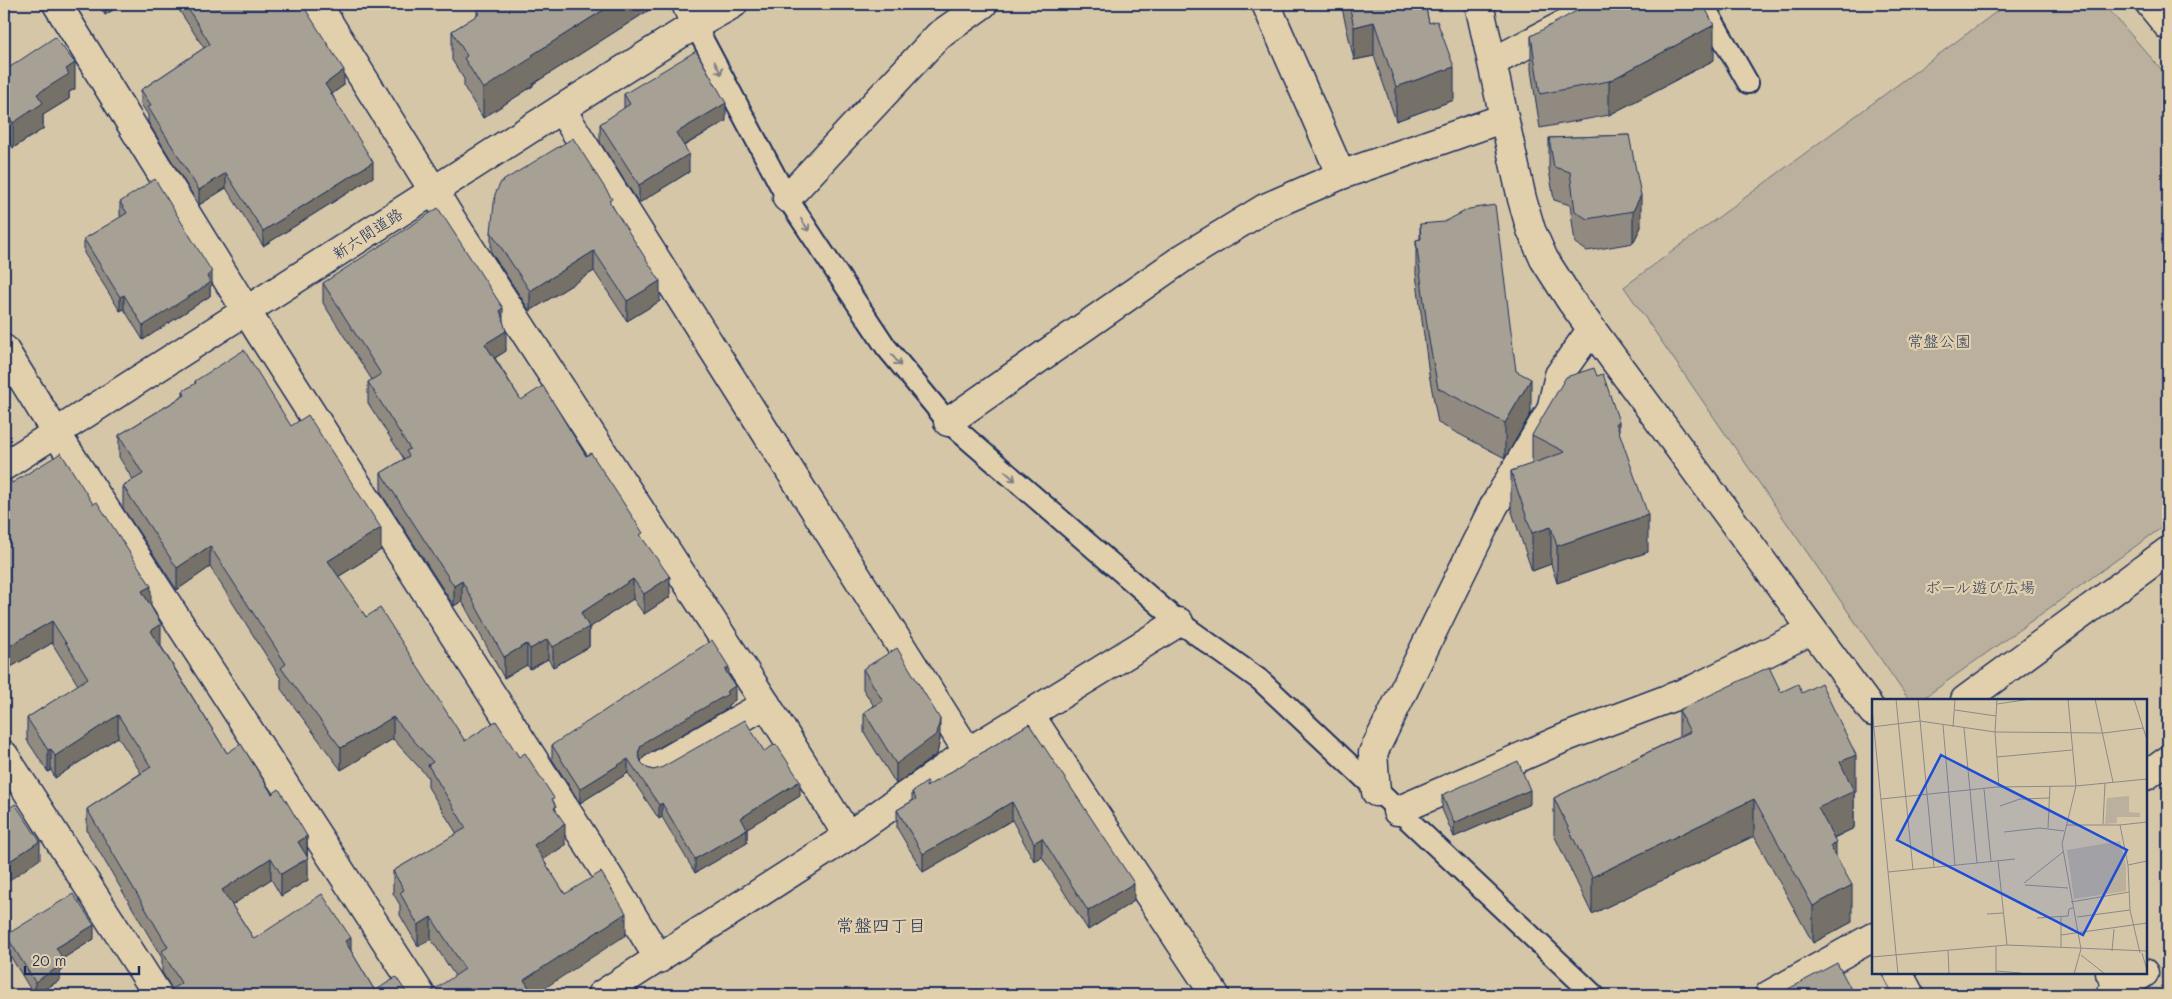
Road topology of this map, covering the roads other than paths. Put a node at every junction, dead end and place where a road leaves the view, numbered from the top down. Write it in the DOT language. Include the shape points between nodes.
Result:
graph roads {
  1 [pos="57,4"];
  2 [pos="317,4"];
  3 [pos="733,4"];
  4 [pos="983,4"];
  5 [pos="1266,4"];
  6 [pos="1479,4"];
  7 [pos="1603,4"];
  8 [pos="1703,4"];
  9 [pos="2150,4"];
  10 [pos="690,14"];
  11 [pos="2168,26"];
  12 [pos="1493,62"];
  13 [pos="1748,83"];
  14 [pos="561,109"];
  15 [pos="1504,118"];
  16 [pos="1341,175"];
  17 [pos="433,191"];
  18 [pos="787,198"];
  19 [pos="247,310"];
  20 [pos="1591,330"];
  21 [pos="4,349"];
  22 [pos="948,422"];
  23 [pos="56,433"];
  24 [pos="4,466"];
  25 [pos="2168,551"];
  26 [pos="1179,622"];
  27 [pos="1812,630"];
  28 [pos="1966,699"];
  29 [pos="766,704"];
  30 [pos="1872,711"];
  31 [pos="1030,715"];
  32 [pos="968,752"];
  33 [pos="4,755"];
  34 [pos="2168,760"];
  35 [pos="654,768"];
  36 [pos="2147,775"];
  37 [pos="1376,792"];
  38 [pos="1397,811"];
  39 [pos="848,836"];
  40 [pos="1872,937"];
  41 [pos="2168,958"];
  42 [pos="659,959"];
  43 [pos="2147,971"];
  44 [pos="1899,974"];
  45 [pos="2141,974"];
  46 [pos="2116,988"];
  47 [pos="158,995"];
  48 [pos="422,995"];
  49 [pos="601,995"];
  50 [pos="1215,995"];
  51 [pos="1594,995"];
  52 [pos="1769,995"];
  53 [pos="1910,995"];
  1 -- 19 [label="street"];
  2 -- 17 [label="street"];
  3 -- 10 [label="street, 新六間道路"];
  4 -- 18 [label="street" via="938,36"];
  5 -- 16 [label="street"];
  6 -- 12 [label="street"];
  7 -- 12 [label="street"];
  8 -- 13 [label="lane"];
  9 -- 11 [label="street"];
  10 -- 14 [label="street, 新六間道路"];
  10 -- 18 [label="lane, one-way"];
  12 -- 15 [label="street"];
  14 -- 17 [label="street, 新六間道路"];
  14 -- 32 [label="street"];
  15 -- 16 [label="street"];
  15 -- 20 [label="street" via="1531,230 1544,259"];
  16 -- 22 [label="street" via="1265,208 1184,258"];
  17 -- 19 [label="street, 新六間道路"];
  17 -- 29 [label="street"];
  18 -- 22 [label="lane, one-way" via="886,347"];
  19 -- 23 [label="street, 新六間道路"];
  19 -- 42 [label="street"];
  20 -- 27 [label="street"];
  20 -- 37 [label="street" via="1559,375 1551,410 1494,506 1373,753"];
  21 -- 23 [label="street"];
  22 -- 26 [label="lane, one-way"];
  23 -- 24 [label="street, 新六間道路"];
  23 -- 48 [label="street"];
  25 -- 28 [label="street"];
  26 -- 31 [label="street"];
  26 -- 37 [label="lane" via="1260,680"];
  27 -- 30 [label="street"];
  27 -- 38 [label="street" via="1694,690 1569,736"];
  29 -- 35 [label="street"];
  29 -- 39 [label="street"];
  31 -- 32 [label="street"];
  31 -- 50 [label="street"];
  32 -- 39 [label="street"];
  33 -- 47 [label="street"];
  34 -- 36 [label="street"];
  37 -- 38 [label="lane"];
  38 -- 51 [label="lane"];
  39 -- 42 [label="street"];
  40 -- 52 [label="street"];
  41 -- 43 [label="street"];
  42 -- 49 [label="street"];
  44 -- 53 [label="street"];
  45 -- 46 [label="street"];
}
